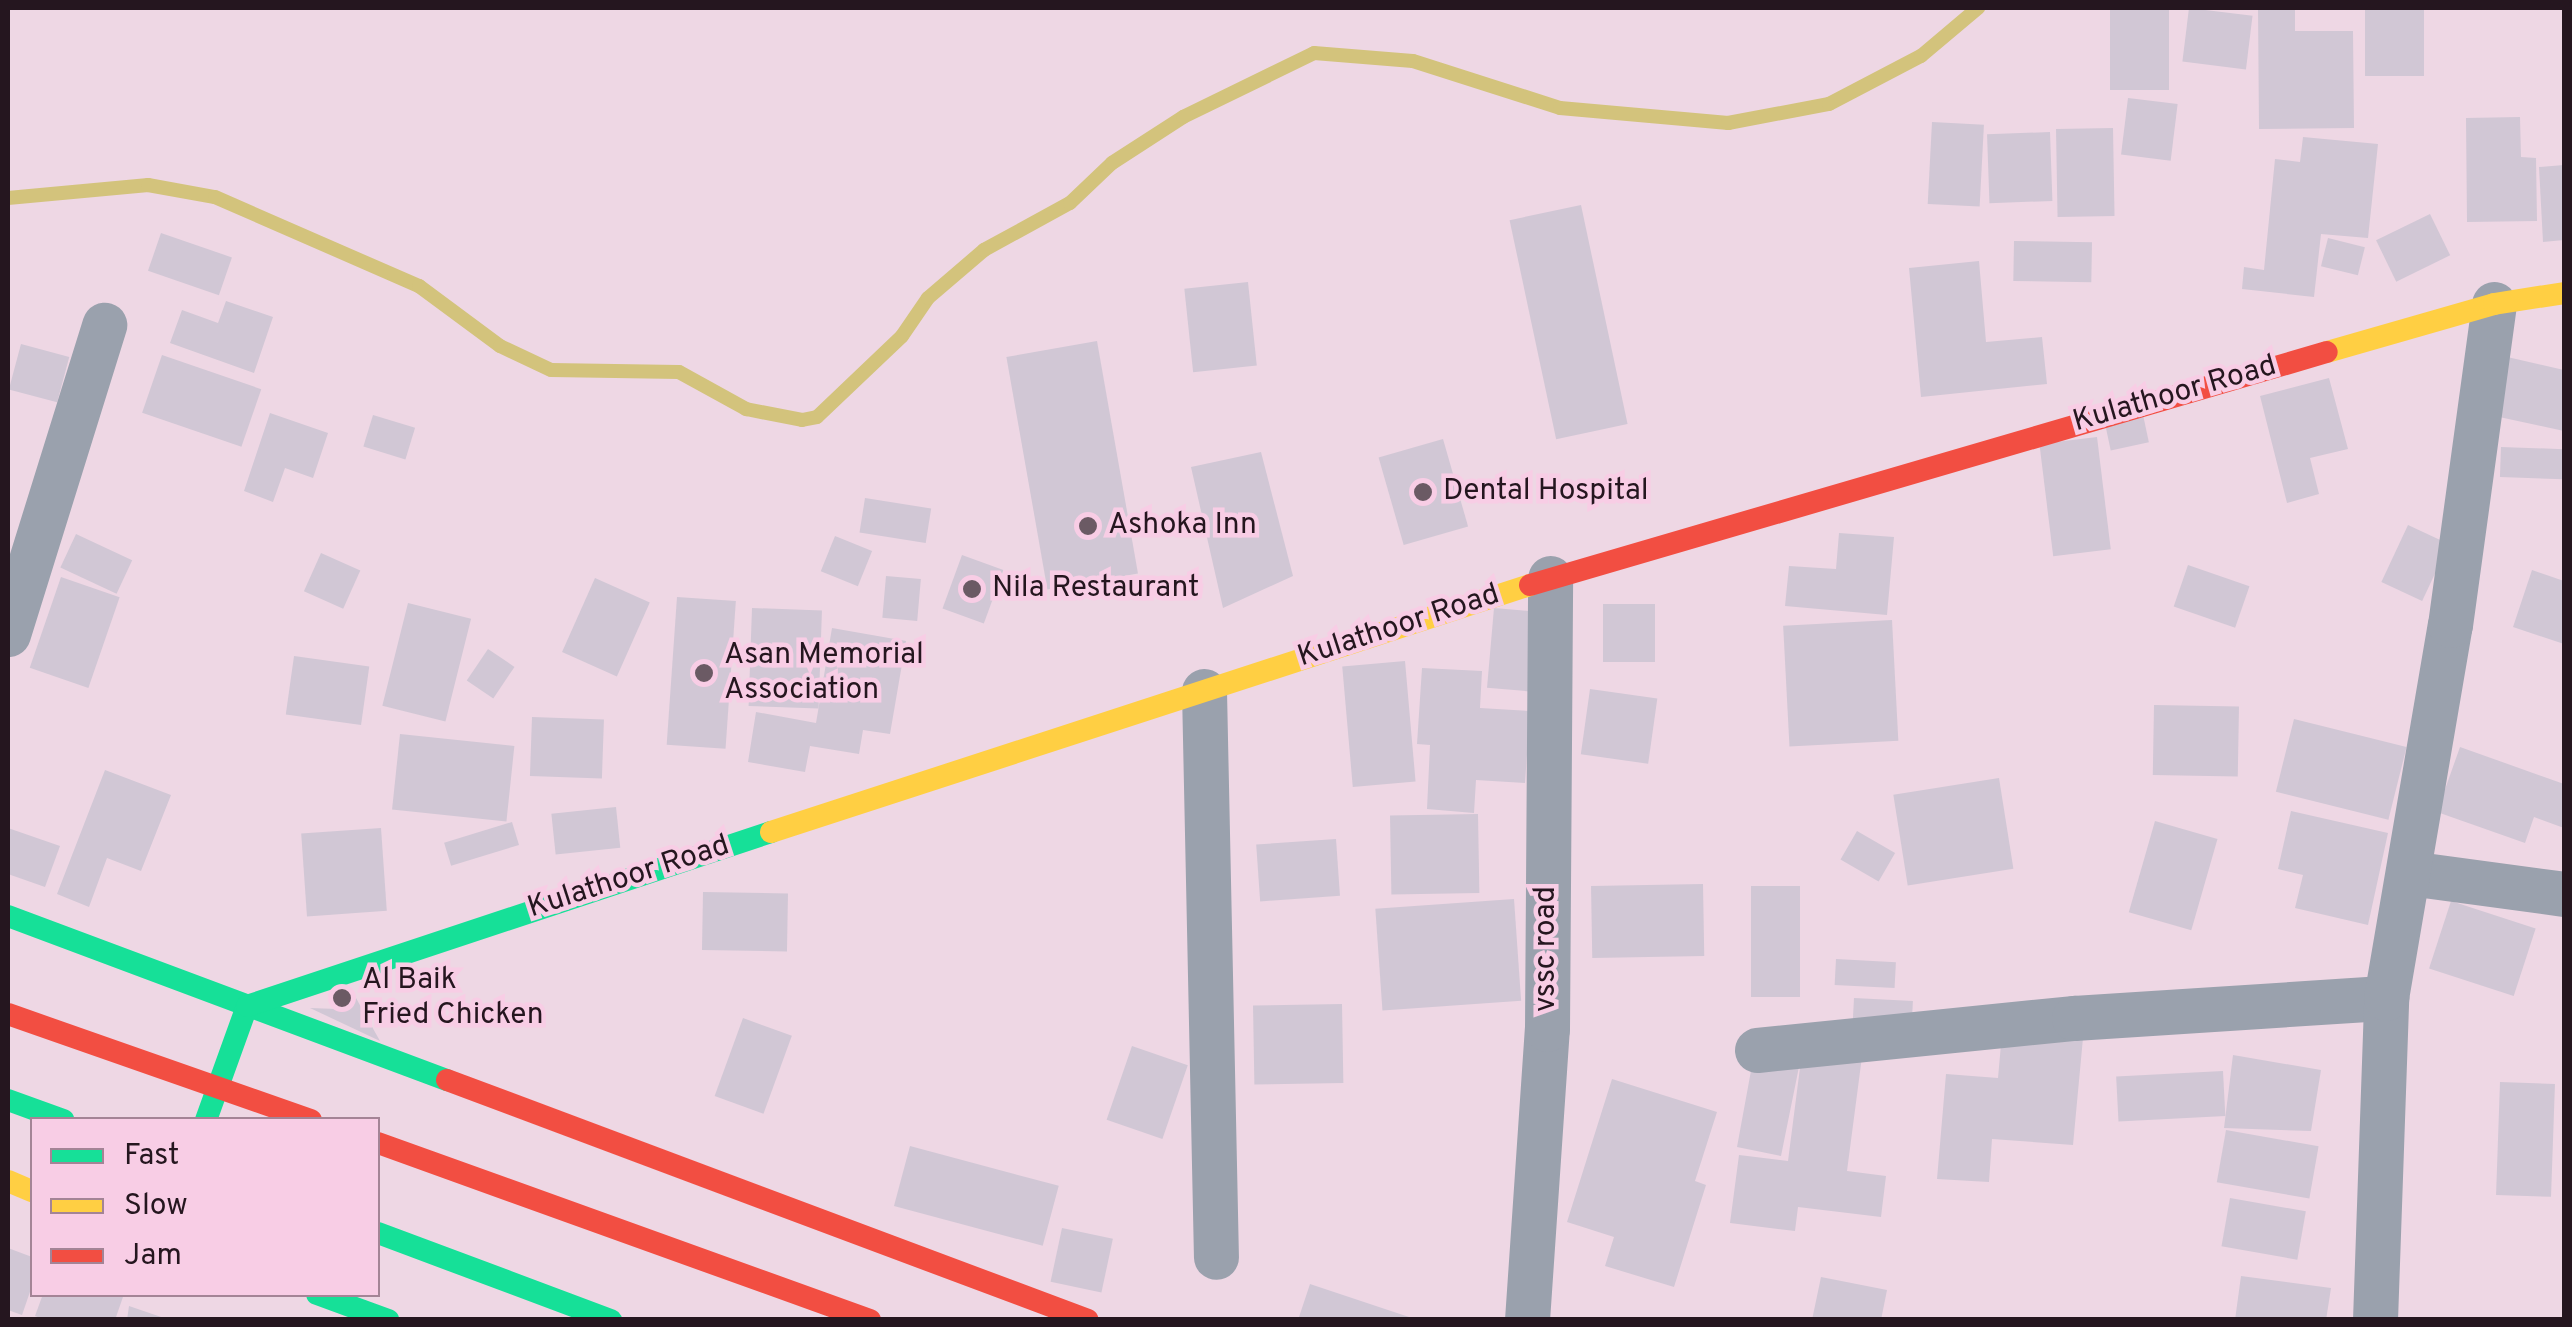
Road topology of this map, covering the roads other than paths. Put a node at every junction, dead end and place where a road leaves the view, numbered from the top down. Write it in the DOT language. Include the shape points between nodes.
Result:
graph roads {
  1 [pos="2564,293"];
  2 [pos="2494,304"];
  3 [pos="104,325"];
  4 [pos="1550,578"];
  5 [pos="8,634"];
  6 [pos="1204,691"];
  7 [pos="2410,872"];
  8 [pos="2564,894"];
  9 [pos="8,916"];
  10 [pos="2386,998"];
  11 [pos="247,1006"];
  12 [pos="8,1014"];
  13 [pos="1757,1050"];
  14 [pos="218,1086"];
  15 [pos="8,1100"];
  16 [pos="55,1117"];
  17 [pos="207,1117"];
  18 [pos="304,1117"];
  19 [pos="380,1144"];
  20 [pos="380,1234"];
  21 [pos="1216,1256"];
  22 [pos="324,1297"];
  23 [pos="388,1320"];
  24 [pos="611,1320"];
  25 [pos="870,1320"];
  26 [pos="1088,1320"];
  27 [pos="1527,1320"];
  28 [pos="2375,1320"];
  1 -- 2 [label="main road, Kulathoor Road"];
  2 -- 4 [label="main road, Kulathoor Road"];
  2 -- 7 [label="street"];
  3 -- 5 [label="street"];
  4 -- 6 [label="main road, Kulathoor Road"];
  4 -- 27 [label="street, vssc road" via="1546,1029"];
  6 -- 11 [label="main road, Kulathoor Road"];
  6 -- 21 [label="street"];
  7 -- 8 [label="street"];
  7 -- 10 [label="street"];
  9 -- 11 [label="main road"];
  10 -- 13 [label="street" via="2074,1018"];
  10 -- 28 [label="street"];
  11 -- 14 [label="main road"];
  11 -- 26 [label="main road"];
  12 -- 14 [label="main road"];
  14 -- 17 [label="main road"];
  14 -- 18 [label="main road"];
  15 -- 16 [label="main road"];
  19 -- 25 [label="main road"];
  20 -- 24 [label="main road"];
  22 -- 23 [label="main road"];
}
